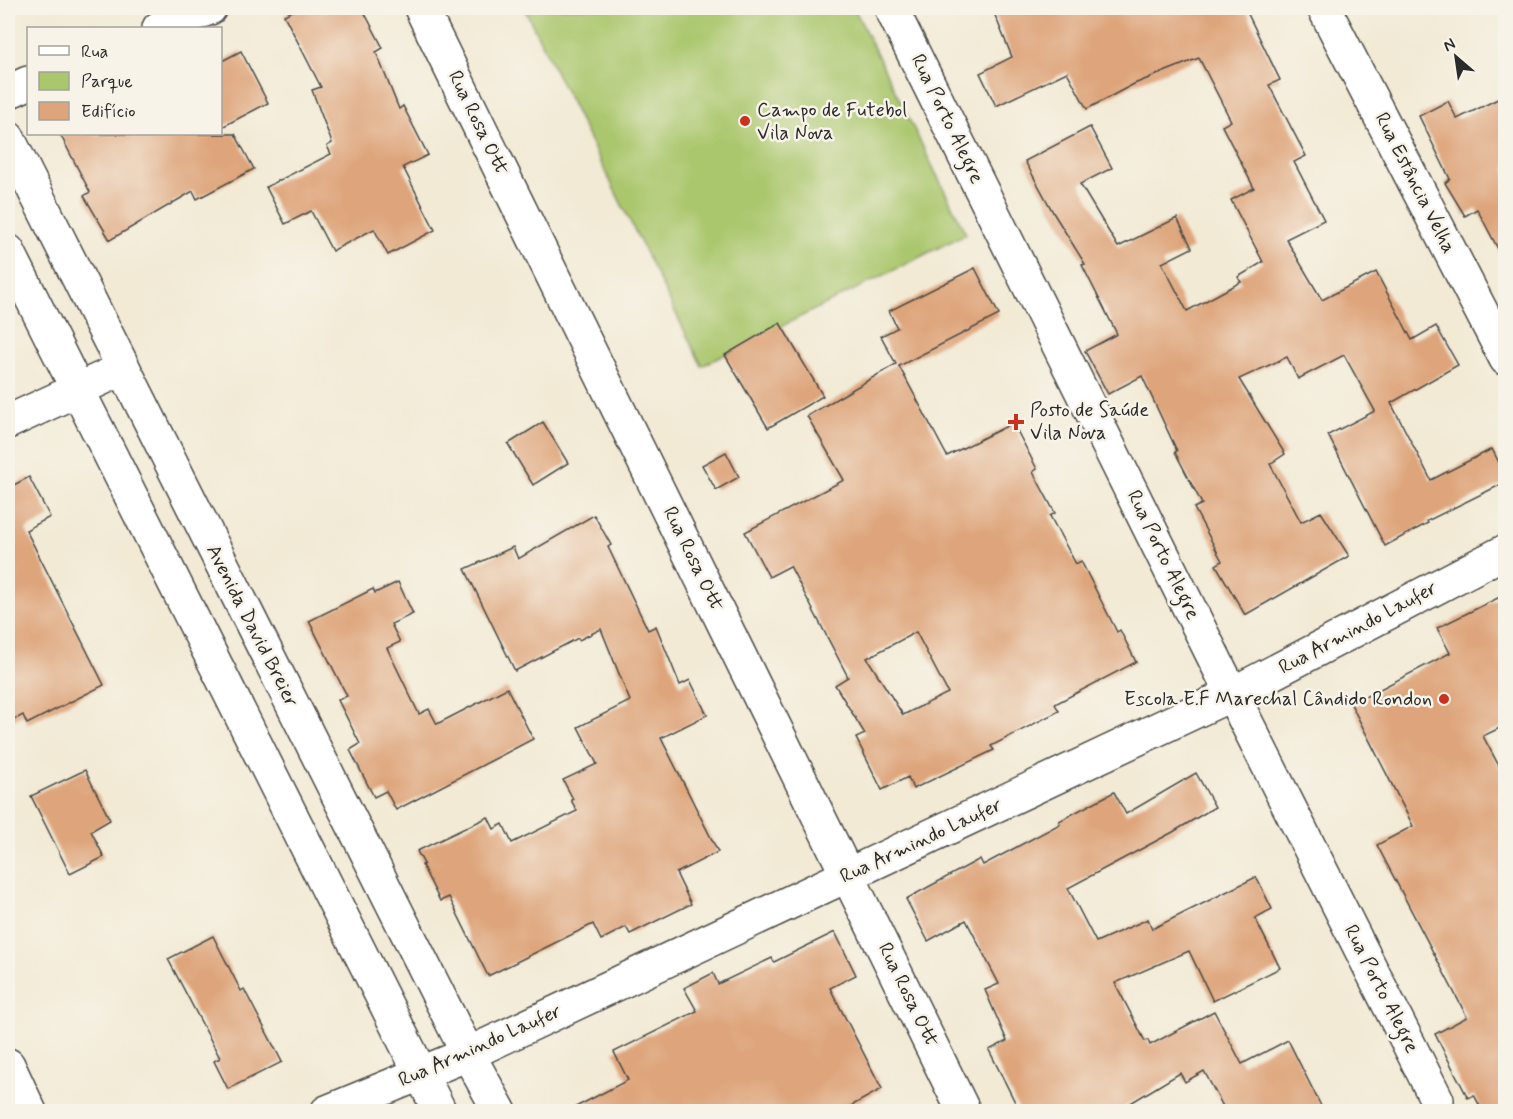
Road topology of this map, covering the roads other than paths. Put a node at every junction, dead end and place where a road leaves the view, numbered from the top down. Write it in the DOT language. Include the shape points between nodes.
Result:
graph roads {
  1 [pos="210,8"];
  2 [pos="421,8"];
  3 [pos="891,8"];
  4 [pos="1323,8"];
  5 [pos="162,27"];
  6 [pos="27,83"];
  7 [pos="8,92"];
  8 [pos="8,138"];
  9 [pos="8,251"];
  10 [pos="1506,359"];
  11 [pos="123,369"];
  12 [pos="77,390"];
  13 [pos="8,423"];
  14 [pos="1506,551"];
  15 [pos="1232,694"];
  16 [pos="849,875"];
  17 [pos="468,1054"];
  18 [pos="8,1065"];
  19 [pos="420,1075"];
  20 [pos="1437,1100"];
  21 [pos="30,1112"];
  22 [pos="327,1112"];
  23 [pos="440,1112"];
  24 [pos="500,1112"];
  25 [pos="964,1112"];
  1 -- 5 [label="street"];
  2 -- 16 [label="street, Rua Rosa Ott"];
  3 -- 15 [label="street, Rua Porto Alegre"];
  4 -- 10 [label="street, Rua Estância Velha"];
  6 -- 7 [label="street"];
  8 -- 11 [label="street, Avenida David Breier"];
  9 -- 12 [label="street"];
  11 -- 12 [label="street"];
  11 -- 17 [label="street, Avenida David Breier"];
  12 -- 13 [label="street"];
  12 -- 19 [label="street"];
  14 -- 15 [label="street, Rua Armindo Laufer"];
  15 -- 16 [label="street, Rua Armindo Laufer"];
  15 -- 20 [label="street, Rua Porto Alegre"];
  16 -- 17 [label="street, Rua Armindo Laufer"];
  16 -- 25 [label="street, Rua Rosa Ott"];
  17 -- 19 [label="street, Rua Armindo Laufer"];
  17 -- 24 [label="street, Avenida David Breier"];
  18 -- 21 [label="street"];
  19 -- 22 [label="street, Rua Armindo Laufer"];
  19 -- 23 [label="street"];
}
